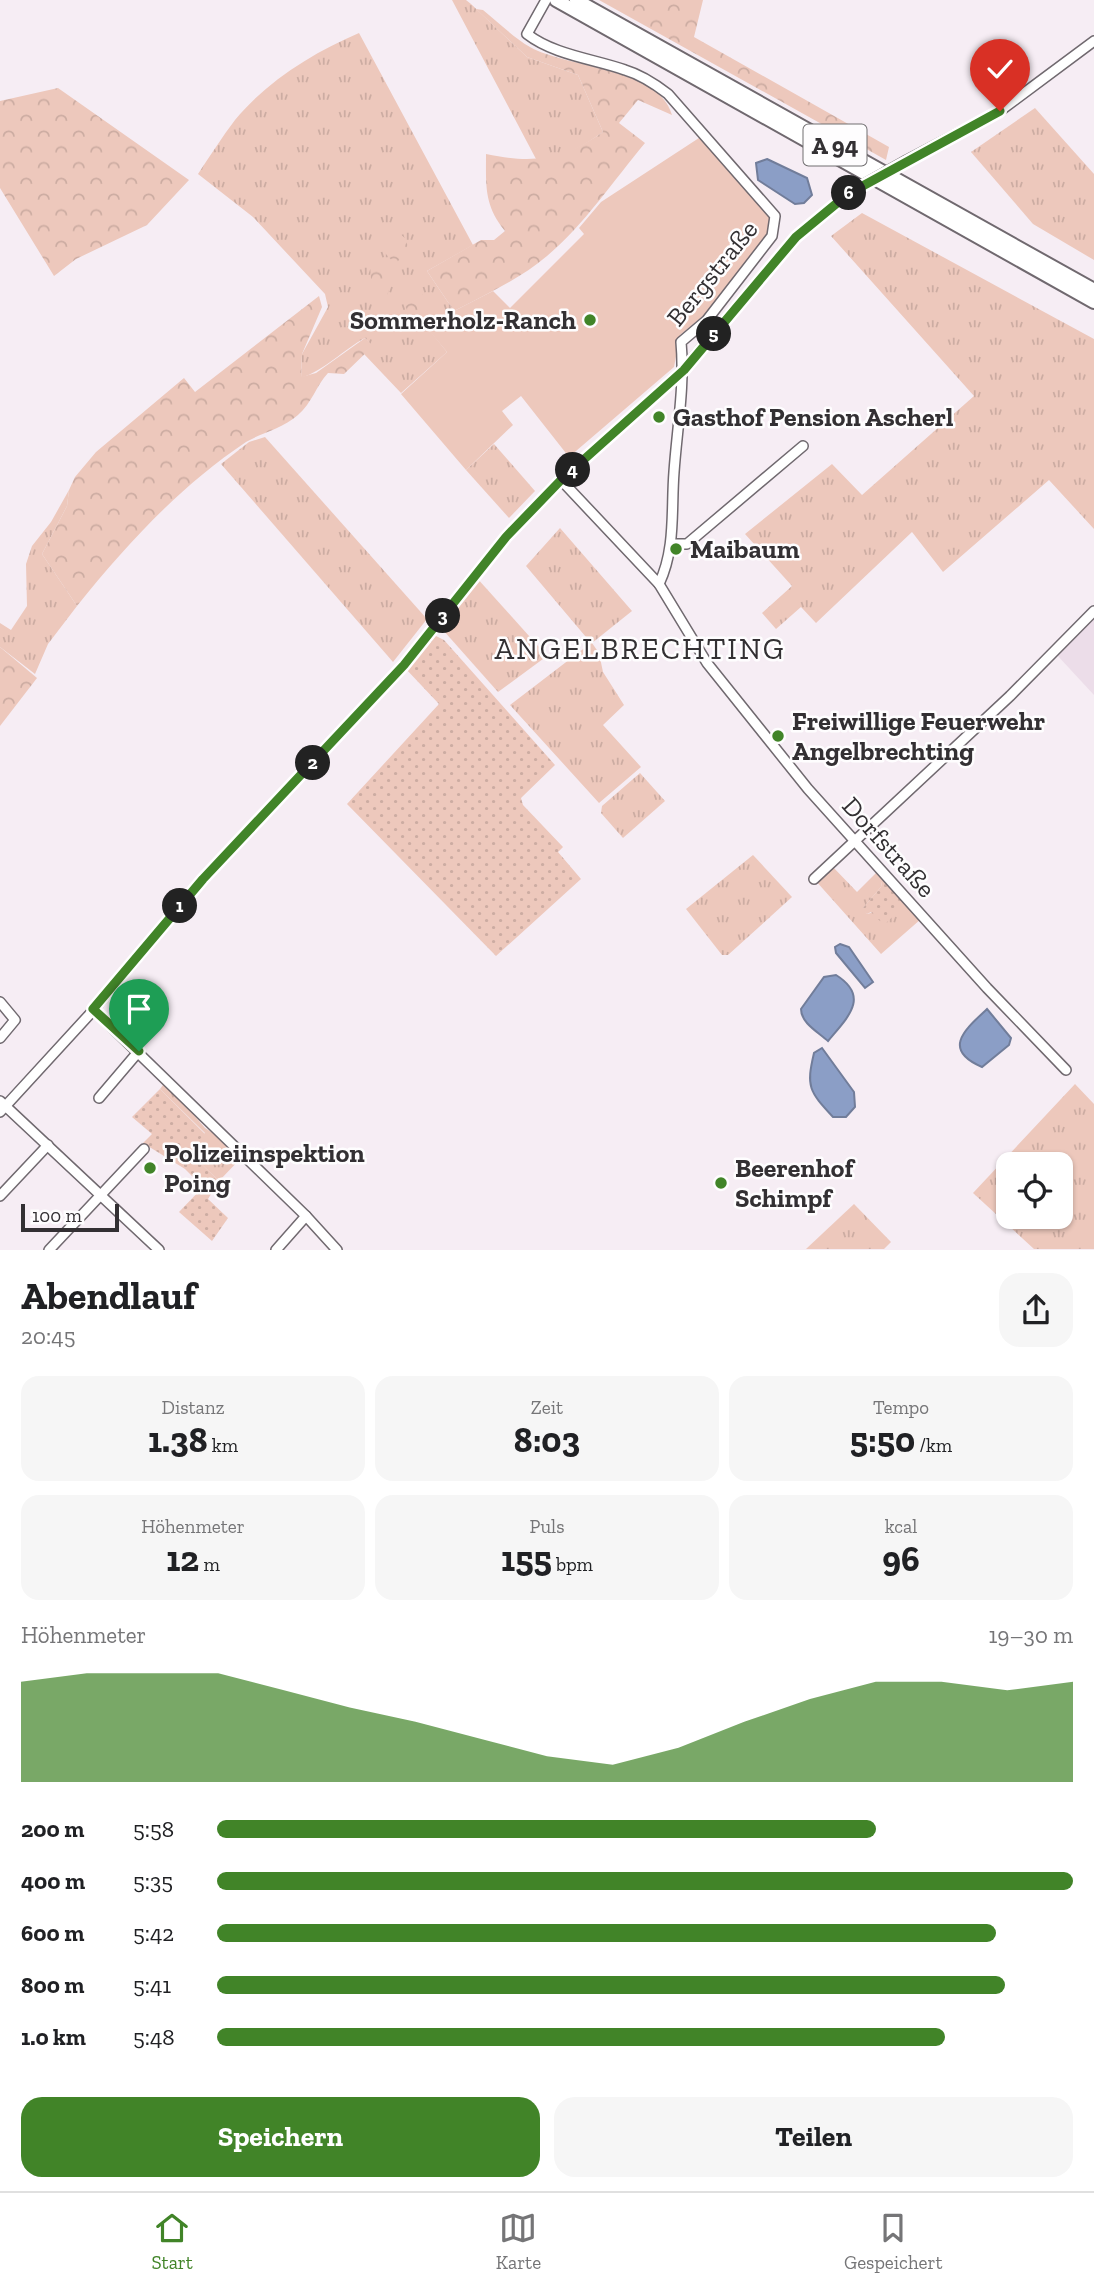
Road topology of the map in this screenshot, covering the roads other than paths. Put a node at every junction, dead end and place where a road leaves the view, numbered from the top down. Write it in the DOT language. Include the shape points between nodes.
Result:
graph roads {
  1 [pos="546,0"];
  2 [pos="556,0"];
  3 [pos="576,0"];
  4 [pos="1094,41"];
  5 [pos="1094,290"];
  6 [pos="1094,302"];
  7 [pos="684,370"];
  8 [pos="803,446"];
  9 [pos="561,480"];
  10 [pos="672,544"];
  11 [pos="659,584"];
  12 [pos="1094,611"];
  13 [pos="854,841"];
  14 [pos="814,879"];
  15 [pos="0,1002"];
  16 [pos="93,1009"];
  17 [pos="0,1038"];
  18 [pos="139,1051"];
  19 [pos="1066,1070"];
  20 [pos="99,1098"];
  21 [pos="2,1106"];
  22 [pos="48,1145"];
  23 [pos="144,1149"];
  24 [pos="100,1194"];
  25 [pos="0,1196"];
  26 [pos="306,1216"];
  27 [pos="156,1249"];
  28 [pos="49,1250"];
  29 [pos="276,1250"];
  30 [pos="337,1250"];
  1 -- 7 [label="street, Bergstraße" via="527,34 540,44 627,70 668,94 775,216 772,236 707,320 681,342"];
  2 -- 6 [label="highway, A 94"];
  3 -- 5 [label="highway, A 94"];
  4 -- 7 [label="street, bridge" via="1000,111 850,193 796,237"];
  7 -- 9 [label="street"];
  7 -- 10 [label="street, Bergstraße" via="672,486"];
  8 -- 10 [label="street" via="687,544"];
  9 -- 11 [label="street, Dorfstraße"];
  9 -- 16 [label="street" via="506,537 404,665 203,879"];
  10 -- 11 [label="street, Bergstraße"];
  11 -- 13 [label="street, Dorfstraße" via="731,695"];
  12 -- 13 [label="street"];
  13 -- 14 [label="street"];
  13 -- 19 [label="street, Dorfstraße"];
  15 -- 17 [label="street" via="16,1020"];
  16 -- 18 [label="street"];
  16 -- 21 [label="street"];
  18 -- 20 [label="street"];
  18 -- 26 [label="street"];
  21 -- 22 [label="street"];
  22 -- 24 [label="street"];
  22 -- 25 [label="street"];
  23 -- 24 [label="street"];
  24 -- 27 [label="street"];
  24 -- 28 [label="street"];
  26 -- 29 [label="street"];
  26 -- 30 [label="street"];
}
